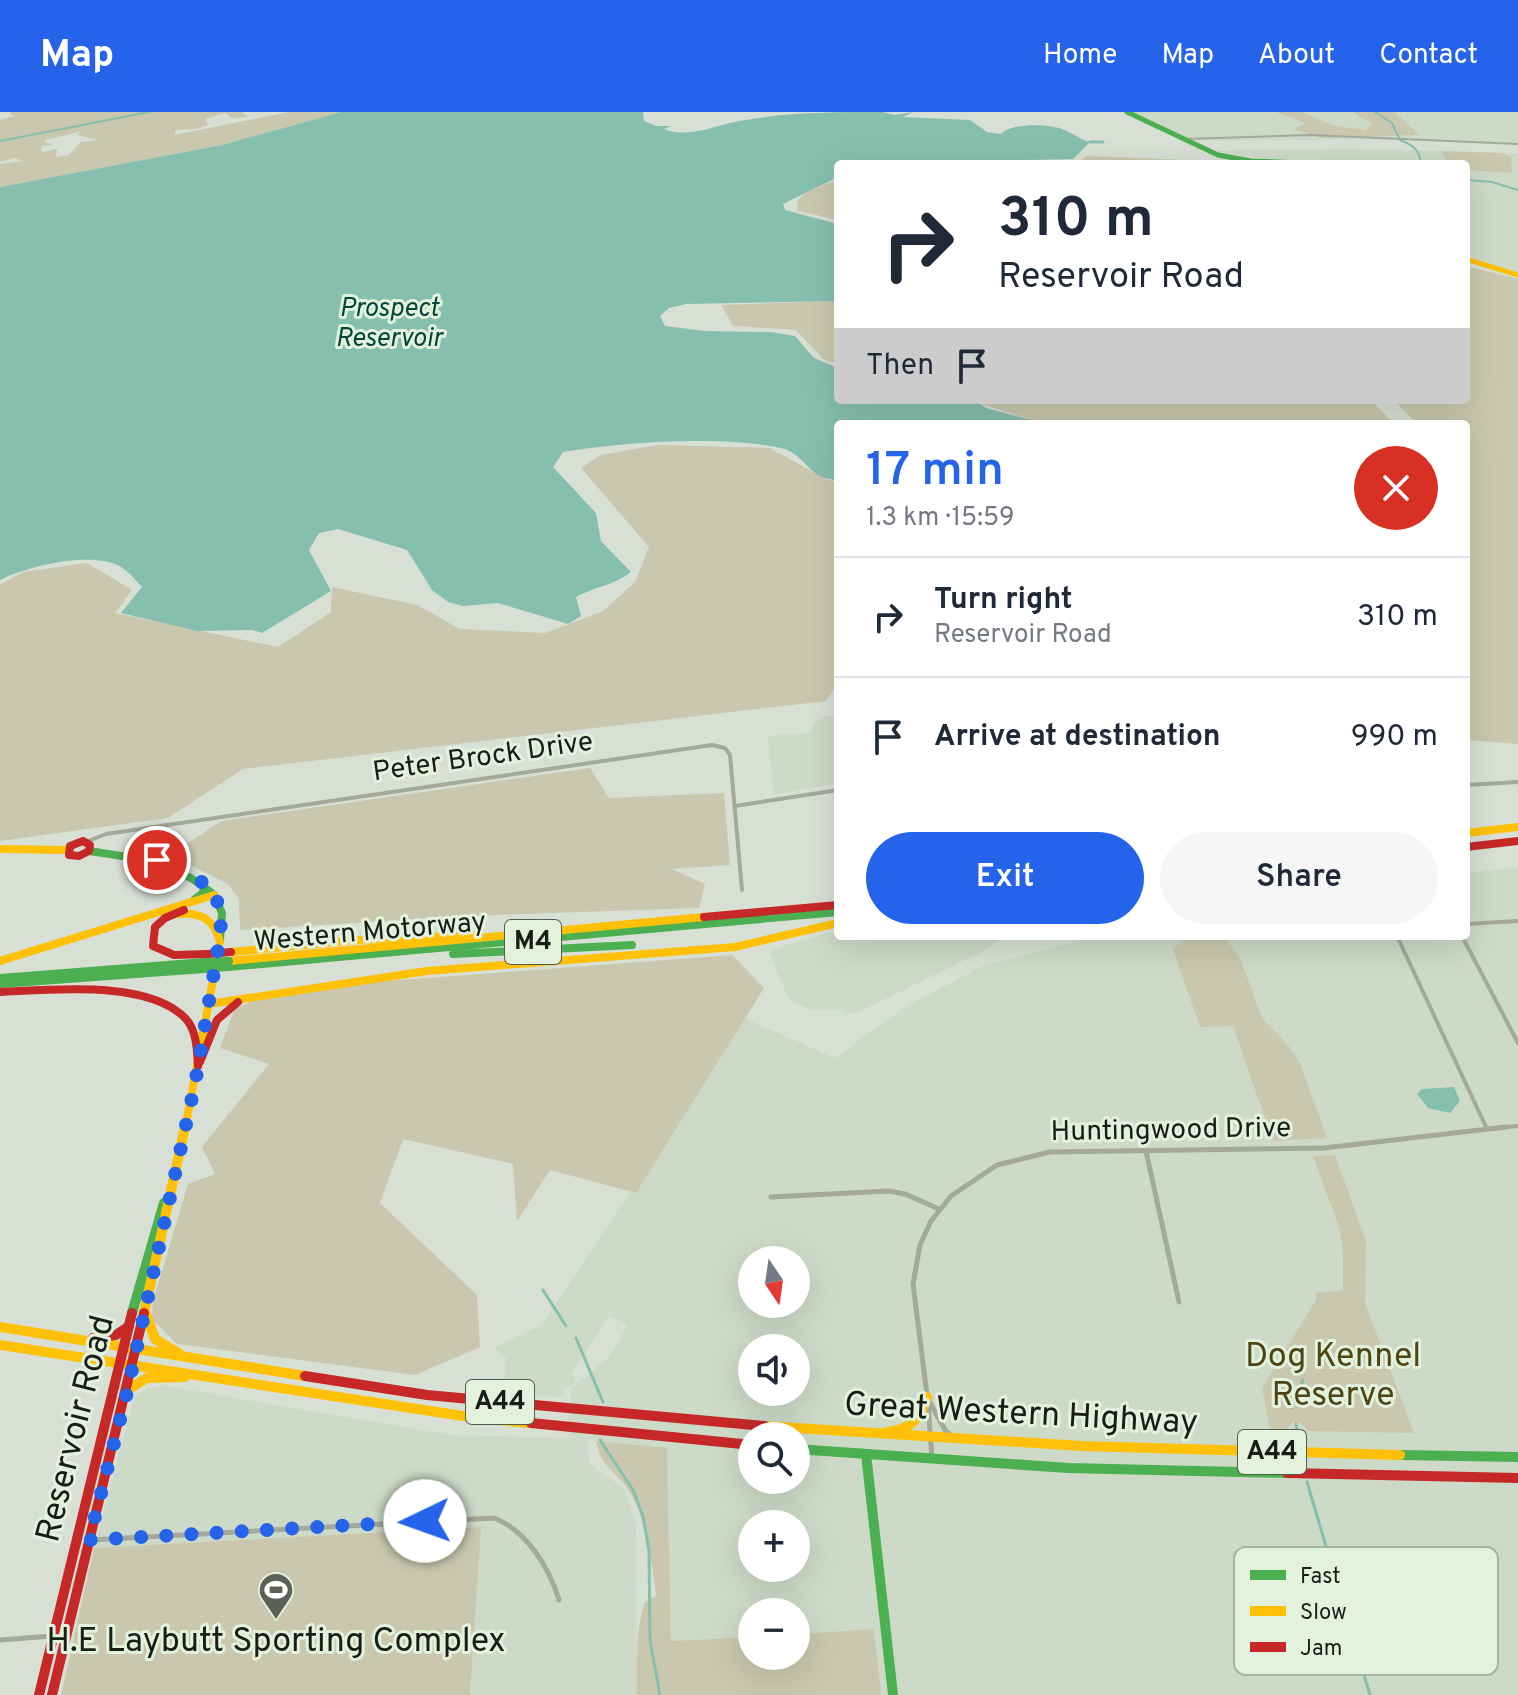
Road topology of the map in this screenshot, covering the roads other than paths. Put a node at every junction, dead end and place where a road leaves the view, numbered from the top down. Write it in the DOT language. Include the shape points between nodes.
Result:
graph roads {
  1 [pos="1127,112"];
  2 [pos="1182,139"];
  3 [pos="1518,144"];
  4 [pos="1239,160"];
  5 [pos="1470,262"];
  6 [pos="1518,275"];
  7 [pos="1518,782"];
  8 [pos="1470,785"];
  9 [pos="834,791"];
  10 [pos="735,806"];
  11 [pos="1518,826"];
  12 [pos="1470,831"];
  13 [pos="1518,841"];
  14 [pos="88,846"];
  15 [pos="1470,847"];
  16 [pos="0,849"];
  17 [pos="67,850"];
  18 [pos="204,884"];
  19 [pos="742,890"];
  20 [pos="215,897"];
  21 [pos="191,902"];
  22 [pos="834,905"];
  23 [pos="834,912"];
  24 [pos="163,920"];
  25 [pos="1518,921"];
  26 [pos="834,924"];
  27 [pos="1470,924"];
  28 [pos="1399,940"];
  29 [pos="1464,940"];
  30 [pos="220,942"];
  31 [pos="632,945"];
  32 [pos="229,960"];
  33 [pos="320,960"];
  34 [pos="0,961"];
  35 [pos="206,962"];
  36 [pos="0,978"];
  37 [pos="0,984"];
  38 [pos="0,992"];
  39 [pos="256,996"];
  40 [pos="209,1004"];
  41 [pos="1518,1043"];
  42 [pos="198,1066"];
  43 [pos="1518,1126"];
  44 [pos="1487,1130"];
  45 [pos="1146,1151"];
  46 [pos="172,1178"];
  47 [pos="771,1197"];
  48 [pos="939,1209"];
  49 [pos="1179,1302"];
  50 [pos="144,1309"];
  51 [pos="130,1326"];
  52 [pos="0,1327"];
  53 [pos="75,1340"];
  54 [pos="0,1345"];
  55 [pos="124,1349"];
  56 [pos="135,1350"];
  57 [pos="188,1358"];
  58 [pos="120,1365"];
  59 [pos="131,1366"];
  60 [pos="211,1378"];
  61 [pos="127,1392"];
  62 [pos="927,1397"];
  63 [pos="738,1424"];
  64 [pos="810,1428"];
  65 [pos="810,1431"];
  66 [pos="931,1441"];
  67 [pos="961,1443"];
  68 [pos="738,1444"];
  69 [pos="810,1450"];
  70 [pos="866,1454"];
  71 [pos="1518,1457"];
  72 [pos="932,1460"];
  73 [pos="1518,1478"];
  74 [pos="77,1540"];
  75 [pos="89,1540"];
  76 [pos="559,1600"];
  77 [pos="54,1635"];
  78 [pos="0,1640"];
  79 [pos="39,1695"];
  80 [pos="52,1695"];
  81 [pos="893,1695"];
  1 -- 2 [label="main road"];
  2 -- 3 [label="street" via="1246,134"];
  2 -- 4 [label="main road"];
  5 -- 6 [label="main road"];
  7 -- 8 [label="street"];
  9 -- 10 [label="street"];
  10 -- 14 [label="street, Peter Brock Drive" via="729,752 712,745 106,834"];
  10 -- 19 [label="street"];
  11 -- 12 [label="main road"];
  13 -- 15 [label="main road"];
  14 -- 17 [label="main road" via="73,844"];
  14 -- 17 [label="main road" via="75,856"];
  14 -- 18 [label="main road" via="165,862"];
  16 -- 17 [label="main road"];
  18 -- 20 [label="main road"];
  18 -- 21 [label="main road" via="202,895"];
  20 -- 21 [label="main road"];
  20 -- 24 [label="main road"];
  20 -- 30 [label="main road, Reservoir Road" via="222,918"];
  21 -- 34 [label="main road"];
  22 -- 32 [label="main road, Western Motorway / M4"];
  23 -- 33 [label="main road, Western Motorway / M4"];
  24 -- 30 [label="main road" via="187,912 203,914 214,922"];
  24 -- 35 [label="main road, M4" via="151,937 156,949"];
  25 -- 27 [label="street"];
  26 -- 39 [label="main road" via="735,947 457,968"];
  28 -- 44 [label="street"];
  29 -- 41 [label="street"];
  30 -- 40 [label="main road, Reservoir Road"];
  31 -- 33 [label="main road"];
  32 -- 33 [label="main road, Western Motorway / M4"];
  32 -- 35 [label="main road, Western Motorway / M4, bridge"];
  32 -- 35 [label="main road, M4, bridge"];
  35 -- 36 [label="main road, Western Motorway / M4"];
  35 -- 37 [label="main road, Western Motorway / M4"];
  38 -- 42 [label="main road" via="108,992 165,1004 183,1015 191,1029"];
  39 -- 40 [label="main road"];
  39 -- 42 [label="main road" via="233,1004 217,1018"];
  40 -- 42 [label="main road, Reservoir Road"];
  42 -- 46 [label="main road, Reservoir Road"];
  43 -- 44 [label="street, Huntingwood Drive"];
  44 -- 45 [label="street, Huntingwood Drive" via="1324,1148"];
  45 -- 48 [label="street, Huntingwood Drive" via="1062,1151 1016,1159 972,1179"];
  45 -- 49 [label="street"];
  46 -- 50 [label="main road, Reservoir Road"];
  46 -- 51 [label="main road, Reservoir Road"];
  47 -- 48 [label="street" via="889,1191"];
  48 -- 62 [label="street, Huntingwood Drive" via="914,1270"];
  50 -- 56 [label="main road, Reservoir Road"];
  50 -- 57 [label="main road" via="155,1339"];
  51 -- 53 [label="main road" via="110,1336"];
  51 -- 55 [label="main road, Reservoir Road"];
  52 -- 53 [label="main road, Great Western Highway / A44"];
  53 -- 55 [label="main road, Great Western Highway / A44"];
  54 -- 58 [label="main road, A44"];
  55 -- 56 [label="main road, Great Western Highway / A44"];
  55 -- 58 [label="main road, Reservoir Road"];
  56 -- 57 [label="main road, Great Western Highway / A44"];
  56 -- 59 [label="main road, Reservoir Road"];
  57 -- 63 [label="main road, Great Western Highway / A44" via="427,1395"];
  58 -- 59 [label="main road, A44"];
  58 -- 74 [label="main road, Reservoir Road"];
  59 -- 60 [label="main road, A44"];
  59 -- 61 [label="main road, Reservoir Road"];
  60 -- 61 [label="main road" via="152,1377"];
  60 -- 68 [label="main road, A44" via="476,1418"];
  61 -- 75 [label="main road, Reservoir Road"];
  62 -- 64 [label="main road" via="920,1421 902,1432"];
  62 -- 66 [label="street, Huntingwood Drive"];
  62 -- 67 [label="street, Huntingwood Drive" via="945,1430"];
  65 -- 66 [label="main road, Great Western Highway / A44"];
  66 -- 67 [label="main road, Great Western Highway / A44"];
  66 -- 72 [label="street, Huntingwood Drive"];
  67 -- 71 [label="main road, Great Western Highway / A44"];
  69 -- 70 [label="main road, Great Western Highway / A44"];
  70 -- 72 [label="main road, Great Western Highway / A44"];
  70 -- 81 [label="main road"];
  72 -- 73 [label="main road, Great Western Highway / A44"];
  74 -- 75 [label="street"];
  74 -- 77 [label="main road, Reservoir Road"];
  75 -- 76 [label="street" via="494,1518 515,1529 551,1575"];
  75 -- 80 [label="main road, Reservoir Road"];
  77 -- 78 [label="street"];
  77 -- 79 [label="main road, Reservoir Road"];
}
